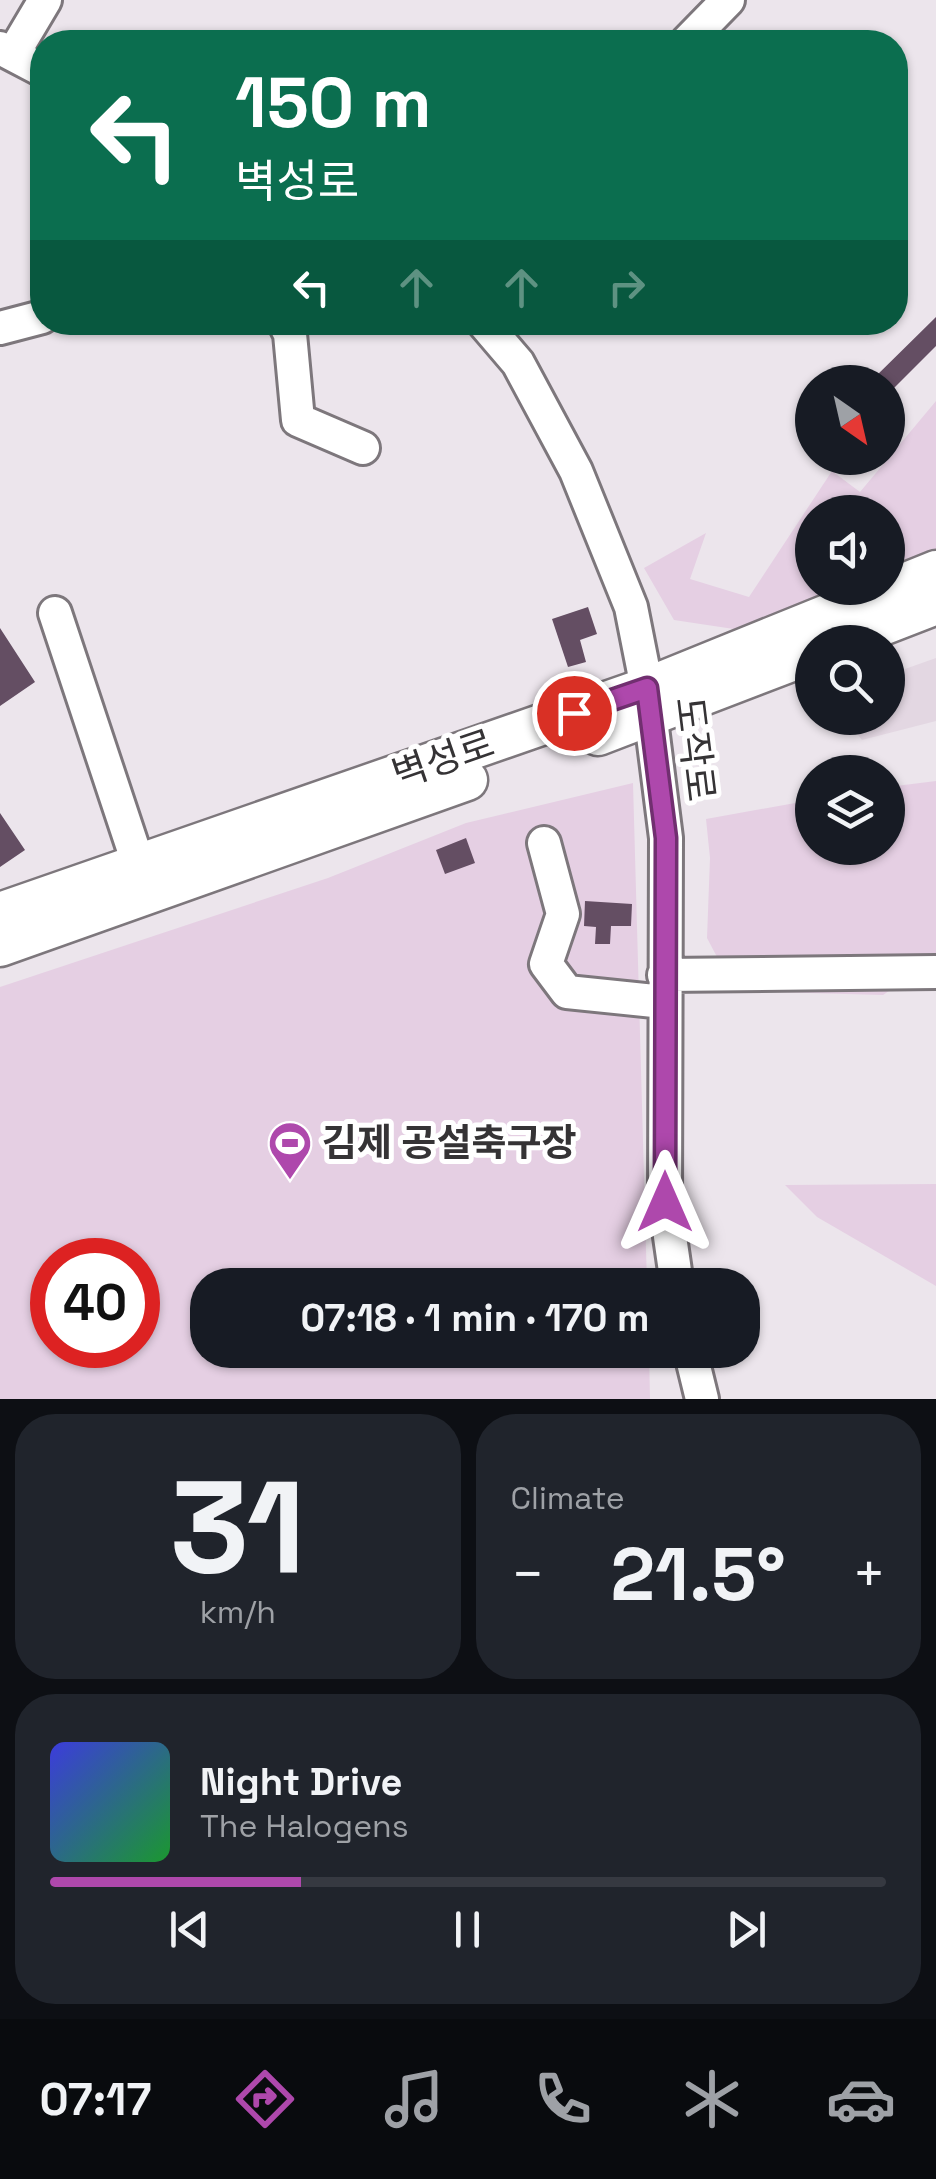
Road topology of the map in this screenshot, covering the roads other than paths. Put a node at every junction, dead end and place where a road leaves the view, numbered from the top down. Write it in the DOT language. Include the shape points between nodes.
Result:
graph roads {
  1 [pos="45,0"];
  2 [pos="728,0"];
  3 [pos="699,30"];
  4 [pos="7,51"];
  5 [pos="30,63"];
  6 [pos="30,319"];
  7 [pos="0,328"];
  8 [pos="290,335"];
  9 [pos="494,335"];
  10 [pos="363,448"];
  11 [pos="936,571"];
  12 [pos="936,604"];
  13 [pos="55,614"];
  14 [pos="882,625"];
  15 [pos="795,658"];
  16 [pos="649,702"];
  17 [pos="544,843"];
  18 [pos="138,866"];
  19 [pos="0,913"];
  20 [pos="0,946"];
  21 [pos="936,972"];
  22 [pos="664,988"];
  23 [pos="675,1268"];
  24 [pos="694,1368"];
  25 [pos="702,1399"];
  1 -- 4 [label="street"];
  2 -- 3 [label="street"];
  4 -- 5 [label="street"];
  6 -- 7 [label="street"];
  8 -- 10 [label="street" via="298,420"];
  9 -- 16 [label="street, 도작로" via="518,362 576,472 631,607"];
  11 -- 16 [label="main road, 벽성로"];
  12 -- 14 [label="main road"];
  13 -- 18 [label="street"];
  15 -- 16 [label="main road, 벽성로"];
  16 -- 18 [label="main road, 벽성로"];
  16 -- 20 [label="main road, 벽성로"];
  16 -- 22 [label="street, 도작로" via="666,838"];
  17 -- 22 [label="street" via="564,914 546,964 567,992"];
  18 -- 19 [label="main road, 벽성로"];
  21 -- 22 [label="street"];
  22 -- 23 [label="street, 도작로" via="665,1202"];
  24 -- 25 [label="street"];
}
